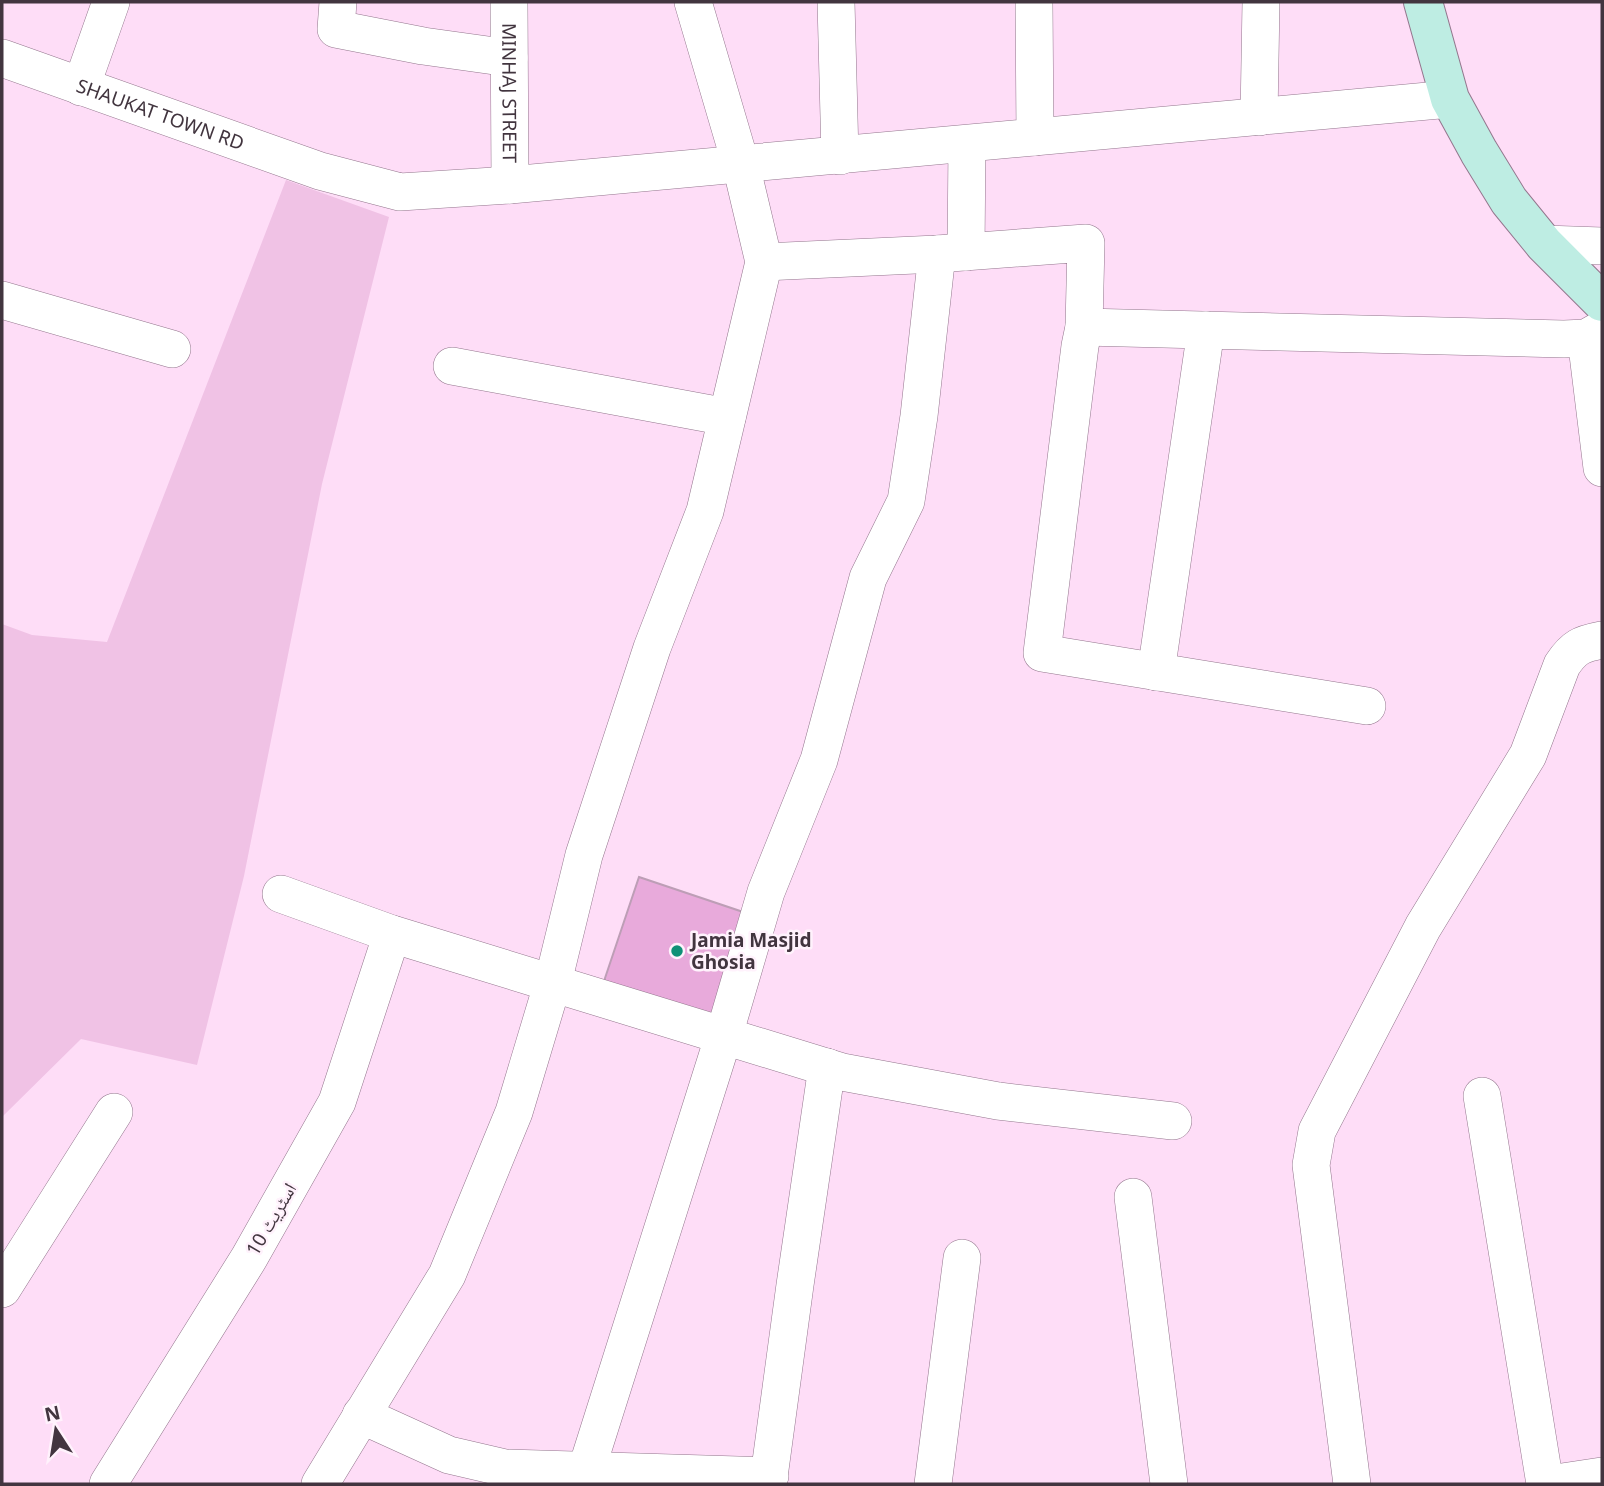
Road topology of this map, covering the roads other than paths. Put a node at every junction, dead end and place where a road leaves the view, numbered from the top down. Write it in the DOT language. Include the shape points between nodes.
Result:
graph roads {
  1 [pos="111,2"];
  2 [pos="338,2"];
  3 [pos="509,2"];
  4 [pos="693,2"];
  5 [pos="836,2"];
  6 [pos="1034,2"];
  7 [pos="1261,2"];
  8 [pos="1423,2"];
  9 [pos="2,58"];
  10 [pos="509,58"];
  11 [pos="81,87"];
  12 [pos="1450,99"];
  13 [pos="1259,117"];
  14 [pos="1035,138"];
  15 [pos="967,144"];
  16 [pos="840,156"];
  17 [pos="741,165"];
  18 [pos="510,185"];
  19 [pos="1544,244"];
  20 [pos="1602,246"];
  21 [pos="952,253"];
  22 [pos="764,262"];
  23 [pos="2,300"];
  24 [pos="1602,302"];
  25 [pos="1084,327"];
  26 [pos="1206,330"];
  27 [pos="1594,334"];
  28 [pos="172,349"];
  29 [pos="452,366"];
  30 [pos="727,417"];
  31 [pos="1602,468"];
  32 [pos="1602,640"];
  33 [pos="1156,672"];
  34 [pos="1367,706"];
  35 [pos="281,894"];
  36 [pos="392,934"];
  37 [pos="552,982"];
  38 [pos="724,1035"];
  39 [pos="827,1067"];
  40 [pos="1482,1096"];
  41 [pos="114,1112"];
  42 [pos="1172,1121"];
  43 [pos="1133,1197"];
  44 [pos="962,1258"];
  45 [pos="2,1289"];
  46 [pos="361,1415"];
  47 [pos="586,1471"];
  48 [pos="1600,1479"];
  49 [pos="769,1480"];
  50 [pos="108,1484"];
  51 [pos="320,1484"];
  52 [pos="933,1484"];
  53 [pos="1169,1484"];
  54 [pos="1352,1484"];
  55 [pos="1547,1484"];
  1 -- 11 [label="street"];
  2 -- 10 [label="street" via="336,29"];
  3 -- 10 [label="street, MINHAJ STREET"];
  4 -- 17 [label="street"];
  5 -- 16 [label="street"];
  6 -- 14 [label="street"];
  7 -- 13 [label="street"];
  8 -- 12 [label="street"];
  9 -- 11 [label="street, SHAUKAT TOWN RD"];
  10 -- 18 [label="street, MINHAJ STREET"];
  11 -- 18 [label="street, SHAUKAT TOWN RD" via="320,170 400,192"];
  12 -- 13 [label="street, SHAUKAT TOWN RD"];
  12 -- 19 [label="street" via="1509,201"];
  13 -- 14 [label="street, SHAUKAT TOWN RD"];
  14 -- 15 [label="street, SHAUKAT TOWN RD"];
  15 -- 16 [label="street, SHAUKAT TOWN RD"];
  15 -- 21 [label="street"];
  16 -- 17 [label="street, SHAUKAT TOWN RD"];
  17 -- 18 [label="street, SHAUKAT TOWN RD"];
  17 -- 22 [label="street"];
  19 -- 20 [label="street"];
  19 -- 24 [label="street"];
  21 -- 22 [label="street"];
  21 -- 25 [label="street" via="1086,243"];
  21 -- 38 [label="street" via="906,500 868,578 819,760 765,892"];
  22 -- 30 [label="street"];
  23 -- 28 [label="street"];
  25 -- 26 [label="street"];
  25 -- 33 [label="street" via="1042,653"];
  26 -- 27 [label="street"];
  26 -- 33 [label="street"];
  27 -- 31 [label="street"];
  29 -- 30 [label="street"];
  30 -- 37 [label="street" via="705,511 652,649 584,855"];
  32 -- 54 [label="street" via="1584,643 1562,665 1528,755 1423,926 1317,1131 1311,1165"];
  33 -- 34 [label="street"];
  35 -- 36 [label="street"];
  36 -- 37 [label="street"];
  36 -- 50 [label="street, اسٹریٹ 10" via="337,1102 249,1258"];
  37 -- 38 [label="street"];
  37 -- 46 [label="street" via="514,1112 447,1275"];
  38 -- 39 [label="street"];
  38 -- 47 [label="street"];
  39 -- 42 [label="street" via="998,1101"];
  39 -- 49 [label="street"];
  40 -- 55 [label="street"];
  41 -- 45 [label="street"];
  43 -- 53 [label="street"];
  44 -- 52 [label="street"];
  46 -- 47 [label="street" via="449,1455 505,1468"];
  46 -- 51 [label="street"];
  47 -- 49 [label="street"];
  48 -- 55 [label="street"];
}
